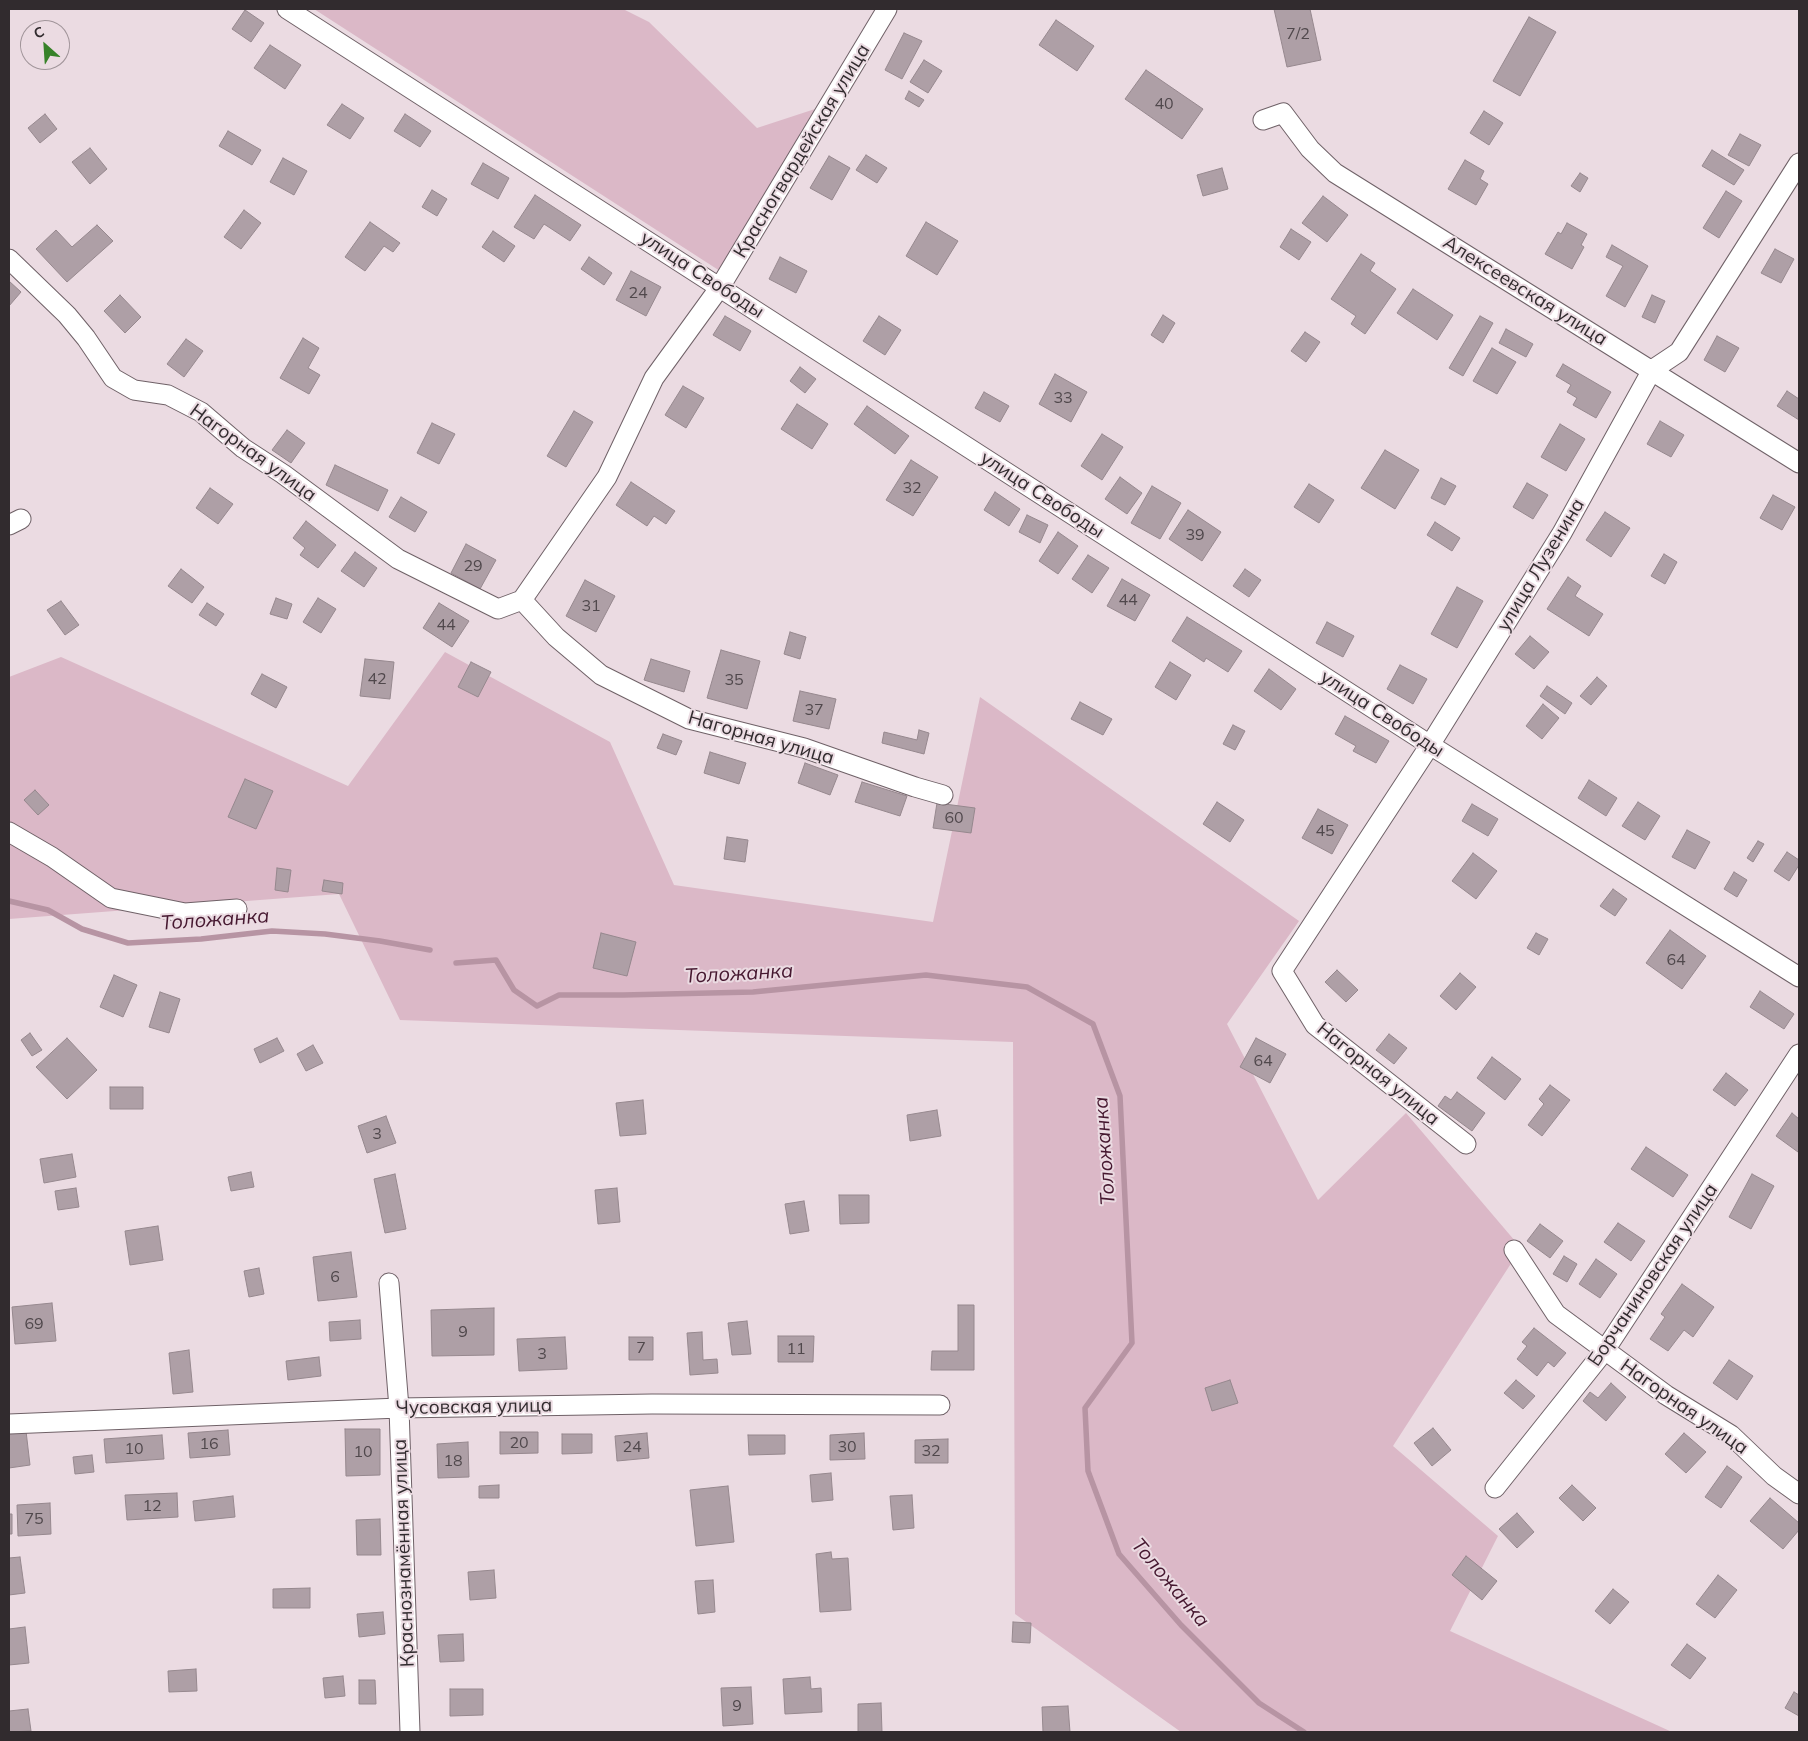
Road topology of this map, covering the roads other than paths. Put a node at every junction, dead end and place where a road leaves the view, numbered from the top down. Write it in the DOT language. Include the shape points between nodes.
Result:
graph roads {
  1 [pos="287,9"];
  2 [pos="887,9"];
  3 [pos="1263,120"];
  4 [pos="1799,163"];
  5 [pos="9,259"];
  6 [pos="720,287"];
  7 [pos="1652,370"];
  8 [pos="1799,462"];
  9 [pos="522,600"];
  10 [pos="1430,745"];
  11 [pos="943,795"];
  12 [pos="9,832"];
  13 [pos="236,909"];
  14 [pos="1282,971"];
  15 [pos="1799,977"];
  16 [pos="1799,1054"];
  17 [pos="1466,1144"];
  18 [pos="1514,1250"];
  19 [pos="389,1283"];
  20 [pos="1605,1350"];
  21 [pos="940,1405"];
  22 [pos="399,1408"];
  23 [pos="9,1424"];
  24 [pos="1495,1488"];
  25 [pos="1799,1494"];
  26 [pos="410,1732"];
  1 -- 6 [label="street, улица Свободы"];
  2 -- 6 [label="street, Красногвардейская улица"];
  3 -- 7 [label="street, Алексеевская улица" via="1283,113 1310,149 1335,173"];
  4 -- 7 [label="street, улица Лузенина" via="1679,352"];
  5 -- 9 [label="street, Нагорная улица" via="67,315 113,378 134,390 168,395 201,412 244,448 398,559 498,609"];
  6 -- 9 [label="street, Красногвардейская улица" via="654,378 607,477"];
  6 -- 10 [label="street, улица Свободы"];
  7 -- 8 [label="street, Алексеевская улица"];
  7 -- 10 [label="street, улица Лузенина" via="1562,533"];
  9 -- 11 [label="street, Нагорная улица" via="556,637 601,675 690,719 804,748"];
  10 -- 14 [label="street, улица Лузенина"];
  10 -- 15 [label="street, улица Свободы"];
  12 -- 13 [label="street" via="111,898 184,913"];
  14 -- 17 [label="street, Нагорная улица" via="1314,1025"];
  16 -- 20 [label="street, Борчаниновская улица"];
  18 -- 20 [label="street, Нагорная улица" via="1556,1314"];
  19 -- 22 [label="street, Краснознамённая улица"];
  20 -- 24 [label="street, Борчаниновская улица"];
  20 -- 25 [label="street, Нагорная улица" via="1666,1395 1732,1435 1774,1476"];
  21 -- 22 [label="street, Чусовская улица" via="652,1404"];
  22 -- 23 [label="street, Чусовская улица"];
  22 -- 26 [label="street, Краснознамённая улица"];
}
